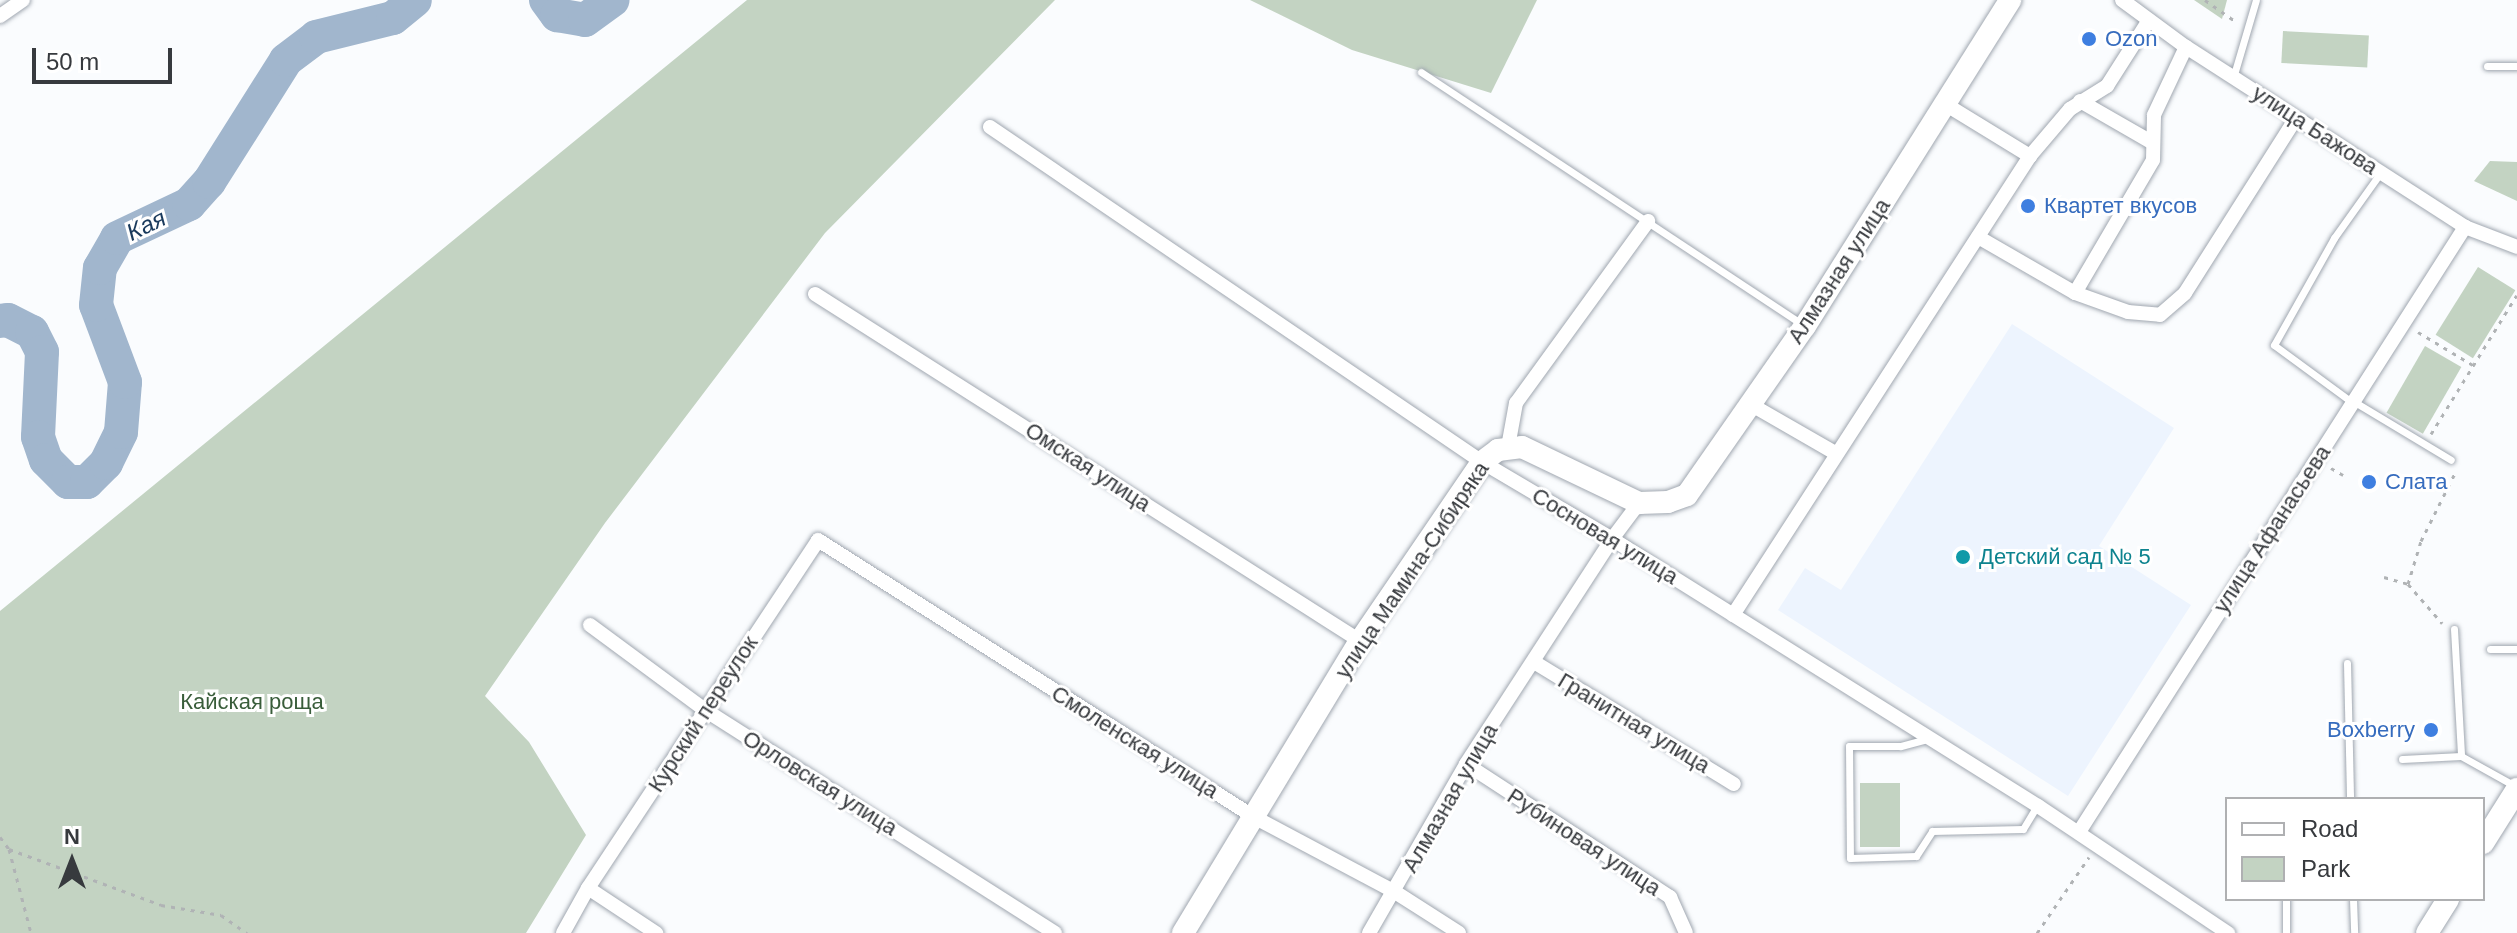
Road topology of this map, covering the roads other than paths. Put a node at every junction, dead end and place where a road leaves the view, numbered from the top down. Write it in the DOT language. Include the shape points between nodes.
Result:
graph roads {
  1 [pos="11,0"];
  2 [pos="23,0"];
  3 [pos="2010,0"];
  4 [pos="2122,0"];
  5 [pos="2256,0"];
  6 [pos="0,6"];
  7 [pos="0,16"];
  8 [pos="2149,20"];
  9 [pos="2186,47"];
  10 [pos="2487,66"];
  11 [pos="2517,66"];
  12 [pos="1421,72"];
  13 [pos="2233,78"];
  14 [pos="2080,101"];
  15 [pos="1945,104"];
  16 [pos="2296,118"];
  17 [pos="990,127"];
  18 [pos="2153,143"];
  19 [pos="2030,156"];
  20 [pos="2381,172"];
  21 [pos="1648,221"];
  22 [pos="2465,227"];
  23 [pos="1978,237"];
  24 [pos="2517,247"];
  25 [pos="2075,293"];
  26 [pos="815,294"];
  27 [pos="1805,326"];
  28 [pos="2353,402"];
  29 [pos="1750,404"];
  30 [pos="1508,447"];
  31 [pos="1837,454"];
  32 [pos="2451,460"];
  33 [pos="1482,462"];
  34 [pos="1639,503"];
  35 [pos="1612,539"];
  36 [pos="818,540"];
  37 [pos="1733,615"];
  38 [pos="590,625"];
  39 [pos="2454,629"];
  40 [pos="1360,641"];
  41 [pos="2490,649"];
  42 [pos="2517,649"];
  43 [pos="1534,662"];
  44 [pos="2347,663"];
  45 [pos="705,710"];
  46 [pos="1929,738"];
  47 [pos="2461,756"];
  48 [pos="2402,759"];
  49 [pos="1466,764"];
  50 [pos="1734,784"];
  51 [pos="2517,788"];
  52 [pos="2350,797"];
  53 [pos="2038,806"];
  54 [pos="1254,817"];
  55 [pos="2079,832"];
  56 [pos="2485,840"];
  57 [pos="588,888"];
  58 [pos="1395,892"];
  59 [pos="2286,901"];
  60 [pos="2353,901"];
  61 [pos="2447,901"];
  62 [pos="563,933"];
  63 [pos="656,933"];
  64 [pos="1055,933"];
  65 [pos="1183,933"];
  66 [pos="1369,933"];
  67 [pos="1459,933"];
  68 [pos="1686,933"];
  69 [pos="2226,933"];
  70 [pos="2286,933"];
  71 [pos="2354,933"];
  72 [pos="2427,933"];
  1 -- 6 [label="street"];
  2 -- 7 [label="street"];
  3 -- 15 [label="street, Алмазная улица"];
  4 -- 8 [label="street, улица Бажова"];
  5 -- 13 [label="lane"];
  8 -- 9 [label="street, улица Бажова"];
  8 -- 14 [label="street" via="2107,86"];
  9 -- 13 [label="street, улица Бажова"];
  9 -- 18 [label="street" via="2154,115"];
  10 -- 11 [label="lane"];
  12 -- 21 [label="lane"];
  13 -- 16 [label="street, улица Бажова"];
  14 -- 18 [label="street"];
  14 -- 19 [label="street"];
  15 -- 19 [label="street"];
  15 -- 27 [label="street, Алмазная улица"];
  16 -- 20 [label="street, улица Бажова"];
  16 -- 25 [label="street" via="2185,293 2160,315 2128,312"];
  17 -- 33 [label="street, Сосновая улица"];
  18 -- 25 [label="street" via="2153,160"];
  19 -- 23 [label="street"];
  20 -- 22 [label="street, улица Бажова"];
  20 -- 28 [label="lane" via="2334,238 2274,345"];
  21 -- 27 [label="lane"];
  21 -- 30 [label="street, улица Мамина-Сибиряка" via="1516,403"];
  22 -- 24 [label="street, улица Бажова"];
  22 -- 28 [label="street, улица Афанасьева"];
  23 -- 25 [label="street"];
  23 -- 31 [label="street"];
  26 -- 40 [label="street, Омская улица"];
  27 -- 29 [label="street, Алмазная улица"];
  28 -- 32 [label="lane"];
  28 -- 55 [label="street, улица Афанасьева"];
  29 -- 31 [label="street"];
  29 -- 34 [label="street, Алмазная улица" via="1687,495"];
  30 -- 33 [label="street, улица Мамина-Сибиряка"];
  30 -- 34 [label="street" via="1522,447"];
  31 -- 37 [label="street"];
  33 -- 35 [label="street, Сосновая улица"];
  33 -- 40 [label="street, улица Мамина-Сибиряка"];
  34 -- 35 [label="street, Алмазная улица"];
  35 -- 37 [label="street, Сосновая улица"];
  35 -- 43 [label="street, Алмазная улица"];
  36 -- 45 [label="street, Курский переулок"];
  36 -- 54 [label="street, Смоленская улица"];
  37 -- 46 [label="street, Сосновая улица"];
  38 -- 45 [label="street, Орловская улица"];
  39 -- 47 [label="lane"];
  40 -- 54 [label="street, улица Мамина-Сибиряка"];
  41 -- 42 [label="lane"];
  43 -- 49 [label="street, Алмазная улица"];
  43 -- 50 [label="street, Гранитная улица"];
  44 -- 52 [label="lane"];
  45 -- 57 [label="street, Курский переулок"];
  45 -- 64 [label="street, Орловская улица"];
  46 -- 53 [label="street, Сосновая улица"];
  46 -- 53 [label="lane" via="1900,746 1849,746 1850,858 1916,856 1932,831 2023,829"];
  47 -- 48 [label="lane"];
  47 -- 51 [label="lane"];
  49 -- 58 [label="street, Алмазная улица"];
  49 -- 68 [label="street, Рубиновая улица" via="1670,897"];
  51 -- 56 [label="street"];
  53 -- 55 [label="street, Сосновая улица"];
  54 -- 58 [label="street, Смоленская улица"];
  54 -- 65 [label="street, улица Мамина-Сибиряка"];
  55 -- 69 [label="street, Сосновая улица"];
  57 -- 62 [label="street, Курский переулок"];
  57 -- 63 [label="street"];
  58 -- 66 [label="street, Алмазная улица"];
  58 -- 67 [label="street, Смоленская улица"];
  59 -- 70 [label="lane"];
  60 -- 71 [label="lane"];
  61 -- 72 [label="street"];
}
